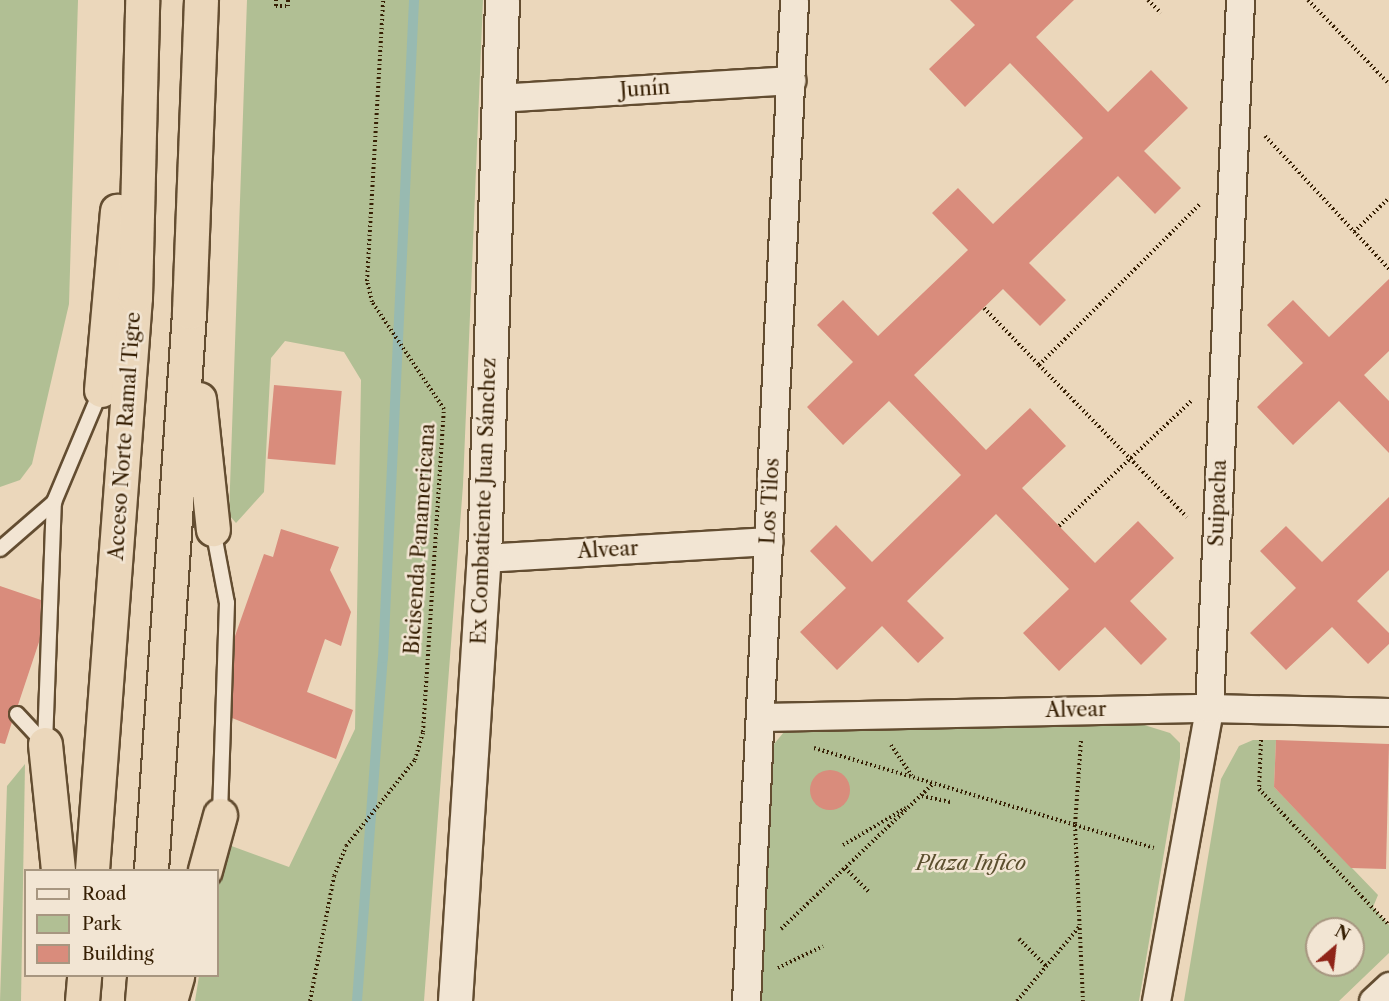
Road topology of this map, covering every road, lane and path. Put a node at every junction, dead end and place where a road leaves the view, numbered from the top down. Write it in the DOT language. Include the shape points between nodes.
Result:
graph roads {
  1 [pos="135,0"];
  2 [pos="142,0"];
  3 [pos="201,0"];
  4 [pos="276,0"];
  5 [pos="288,0"];
  6 [pos="382,0"];
  7 [pos="502,0"];
  8 [pos="794,0"];
  9 [pos="1148,0"];
  10 [pos="1240,0"];
  11 [pos="1308,0"];
  12 [pos="1161,14"];
  13 [pos="791,80"];
  14 [pos="1389,84"];
  15 [pos="498,98"];
  16 [pos="1236,105"];
  17 [pos="1233,171"];
  18 [pos="1389,198"];
  19 [pos="1354,232"];
  20 [pos="1389,269"];
  21 [pos="984,308"];
  22 [pos="189,312"];
  23 [pos="1039,365"];
  24 [pos="1224,369"];
  25 [pos="101,390"];
  26 [pos="1130,458"];
  27 [pos="54,502"];
  28 [pos="1059,526"];
  29 [pos="213,529"];
  30 [pos="768,541"];
  31 [pos="1216,547"];
  32 [pos="0,549"];
  33 [pos="484,558"];
  34 [pos="1209,708"];
  35 [pos="1263,709"];
  36 [pos="1084,710"];
  37 [pos="1389,712"];
  38 [pos="17,714"];
  39 [pos="763,717"];
  40 [pos="45,744"];
  41 [pos="805,745"];
  42 [pos="934,783"];
  43 [pos="921,796"];
  44 [pos="951,802"];
  45 [pos="912,804"];
  46 [pos="220,815"];
  47 [pos="1075,825"];
  48 [pos="843,845"];
  49 [pos="1182,857"];
  50 [pos="845,868"];
  51 [pos="58,869"];
  52 [pos="92,869"];
  53 [pos="151,869"];
  54 [pos="205,869"];
  55 [pos="870,893"];
  56 [pos="1389,925"];
  57 [pos="1080,926"];
  58 [pos="1019,939"];
  59 [pos="823,946"];
  60 [pos="1046,966"];
  61 [pos="64,977"];
  62 [pos="84,977"];
  63 [pos="144,977"];
  64 [pos="177,977"];
  65 [pos="747,982"];
  66 [pos="1389,986"];
  67 [pos="66,1001"];
  68 [pos="82,1001"];
  69 [pos="142,1001"];
  70 [pos="171,1001"];
  71 [pos="310,1001"];
  72 [pos="455,1001"];
  73 [pos="1017,1001"];
  74 [pos="1083,1001"];
  75 [pos="1156,1001"];
  76 [pos="1373,1001"];
  1 -- 25 [label="highway"];
  2 -- 52 [label="highway, Acceso Norte Ramal Tigre" via="135,297"];
  3 -- 22 [label="highway"];
  4 -- 5 [label="path" via="276,6 288,6"];
  6 -- 71 [label="path, Bicisenda Panamericana" via="367,280 372,302 444,409 423,732 415,760 346,846 334,876"];
  7 -- 15 [label="street, Ex Combatiente Juan Sánchez"];
  8 -- 13 [label="street, Los Tilos"];
  9 -- 12 [label="path"];
  10 -- 16 [label="street, Suipacha"];
  11 -- 14 [label="path"];
  13 -- 15 [label="street, Junín"];
  13 -- 30 [label="street, Los Tilos"];
  15 -- 33 [label="street, Ex Combatiente Juan Sánchez"];
  16 -- 17 [label="street, Suipacha"];
  16 -- 19 [label="path"];
  17 -- 23 [label="path"];
  17 -- 24 [label="street, Suipacha"];
  18 -- 19 [label="path"];
  19 -- 20 [label="path"];
  21 -- 23 [label="path"];
  22 -- 29 [label="highway"];
  22 -- 53 [label="highway"];
  23 -- 26 [label="path"];
  24 -- 26 [label="path"];
  24 -- 31 [label="street, Suipacha"];
  25 -- 27 [label="lane"];
  26 -- 28 [label="path"];
  26 -- 31 [label="path"];
  27 -- 32 [label="lane"];
  27 -- 40 [label="lane"];
  29 -- 46 [label="lane" via="227,603"];
  30 -- 33 [label="street, Alvear"];
  30 -- 39 [label="street, Los Tilos"];
  31 -- 34 [label="street, Suipacha"];
  33 -- 72 [label="street, Ex Combatiente Juan Sánchez"];
  34 -- 35 [label="street, Alvear"];
  34 -- 36 [label="street, Alvear"];
  34 -- 49 [label="street, Suipacha"];
  35 -- 37 [label="street, Alvear"];
  35 -- 56 [label="path" via="1259,789"];
  36 -- 39 [label="street, Alvear"];
  36 -- 47 [label="path"];
  38 -- 40 [label="lane"];
  39 -- 65 [label="street, Los Tilos"];
  40 -- 51 [label="highway"];
  41 -- 42 [label="path"];
  42 -- 43 [label="path"];
  42 -- 47 [label="path"];
  43 -- 44 [label="path"];
  43 -- 45 [label="path"];
  45 -- 48 [label="path"];
  45 -- 50 [label="path"];
  46 -- 54 [label="highway"];
  47 -- 49 [label="path"];
  47 -- 57 [label="path"];
  49 -- 75 [label="street, Suipacha"];
  50 -- 55 [label="path"];
  50 -- 65 [label="path"];
  57 -- 60 [label="path"];
  57 -- 74 [label="path"];
  58 -- 60 [label="path"];
  59 -- 65 [label="path"];
  60 -- 73 [label="path"];
  61 -- 67 [label="highway"];
  62 -- 68 [label="highway"];
  63 -- 69 [label="highway"];
  64 -- 70 [label="highway"];
  66 -- 76 [label="street"];
}
